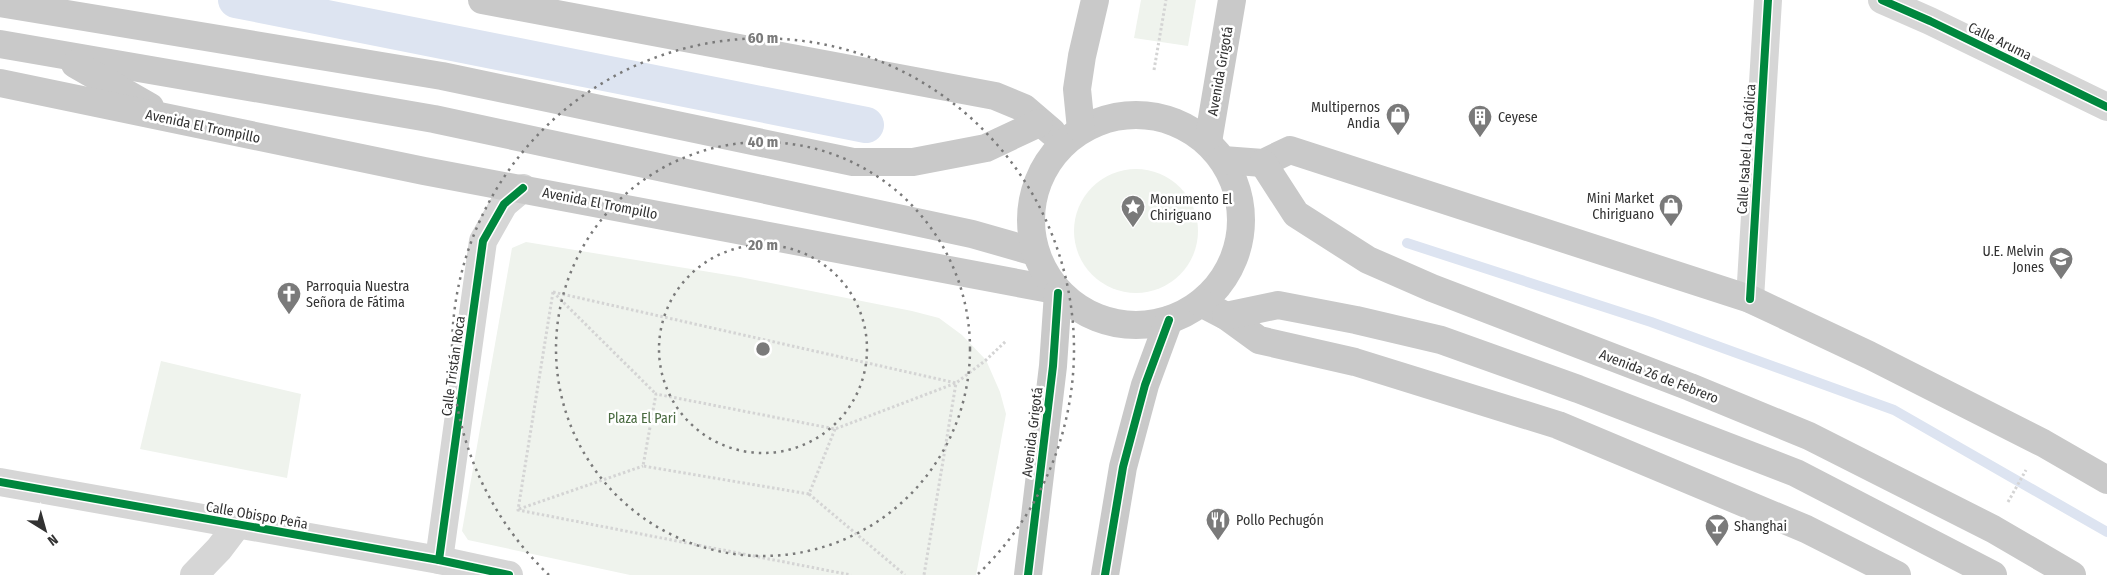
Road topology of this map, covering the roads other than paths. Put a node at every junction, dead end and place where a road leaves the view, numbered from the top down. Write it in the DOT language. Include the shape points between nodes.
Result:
graph roads {
  1 [pos="482,0"];
  2 [pos="1095,0"];
  3 [pos="1232,0"];
  4 [pos="1768,0"];
  5 [pos="1882,0"];
  6 [pos="0,4"];
  7 [pos="530,4"];
  8 [pos="0,44"];
  9 [pos="58,54"];
  10 [pos="0,84"];
  11 [pos="2107,107"];
  12 [pos="172,119"];
  13 [pos="1039,123"];
  14 [pos="1072,136"];
  15 [pos="1216,151"];
  16 [pos="1263,163"];
  17 [pos="523,188"];
  18 [pos="1035,252"];
  19 [pos="1056,291"];
  20 [pos="1750,299"];
  21 [pos="1201,303"];
  22 [pos="1226,316"];
  23 [pos="1169,320"];
  24 [pos="2107,480"];
  25 [pos="0,482"];
  26 [pos="238,524"];
  27 [pos="439,560"];
  28 [pos="194,575"];
  29 [pos="509,575"];
  30 [pos="1028,575"];
  31 [pos="1105,575"];
  32 [pos="1897,575"];
  33 [pos="1993,575"];
  34 [pos="2072,575"];
  1 -- 7 [label="main road"];
  2 -- 14 [label="main road" via="1076,89"];
  3 -- 15 [label="main road, Avenida Grigotá"];
  4 -- 20 [label="street, Calle Isabel La Católica"];
  5 -- 11 [label="street, Calle Aruma"];
  6 -- 13 [label="main road" via="442,76 853,162 913,162 986,148"];
  7 -- 13 [label="main road" via="995,96 1024,108"];
  8 -- 9 [label="main road"];
  9 -- 12 [label="main road"];
  9 -- 18 [label="main road" via="434,118 972,234"];
  10 -- 12 [label="main road, Avenida El Trompillo"];
  12 -- 17 [label="main road, Avenida El Trompillo"];
  13 -- 14 [label="main road"];
  14 -- 15 [label="main road" via="1102,120 1124,115 1147,115 1190,129"];
  14 -- 18 [label="main road" via="1044,168 1033,197 1030,215"];
  15 -- 16 [label="main road"];
  15 -- 21 [label="main road" via="1234,182 1241,208 1241,229 1229,270"];
  16 -- 20 [label="main road" via="1290,150"];
  16 -- 34 [label="main road, Avenida 26 de Febrero" via="1296,214 1368,260 1809,436 1993,529"];
  17 -- 19 [label="main road, Avenida El Trompillo"];
  17 -- 27 [label="street, Calle Tristán Roca" via="504,204 484,241"];
  18 -- 19 [label="main road"];
  19 -- 23 [label="main road" via="1081,310 1108,322 1138,325"];
  19 -- 30 [label="main road, Avenida Grigotá" via="1053,366"];
  20 -- 24 [label="main road" via="1869,355 2042,443"];
  21 -- 22 [label="main road"];
  21 -- 23 [label="main road"];
  22 -- 32 [label="main road" via="1259,340 1355,362 1558,425 1806,529"];
  22 -- 33 [label="main road" via="1278,305 1440,340 1796,473"];
  23 -- 31 [label="main road" via="1145,385 1123,468"];
  25 -- 26 [label="street, Calle Obispo Peña"];
  26 -- 27 [label="street, Calle Obispo Peña"];
  26 -- 28 [label="street"];
  27 -- 29 [label="street, Calle Obispo Peña"];
}
